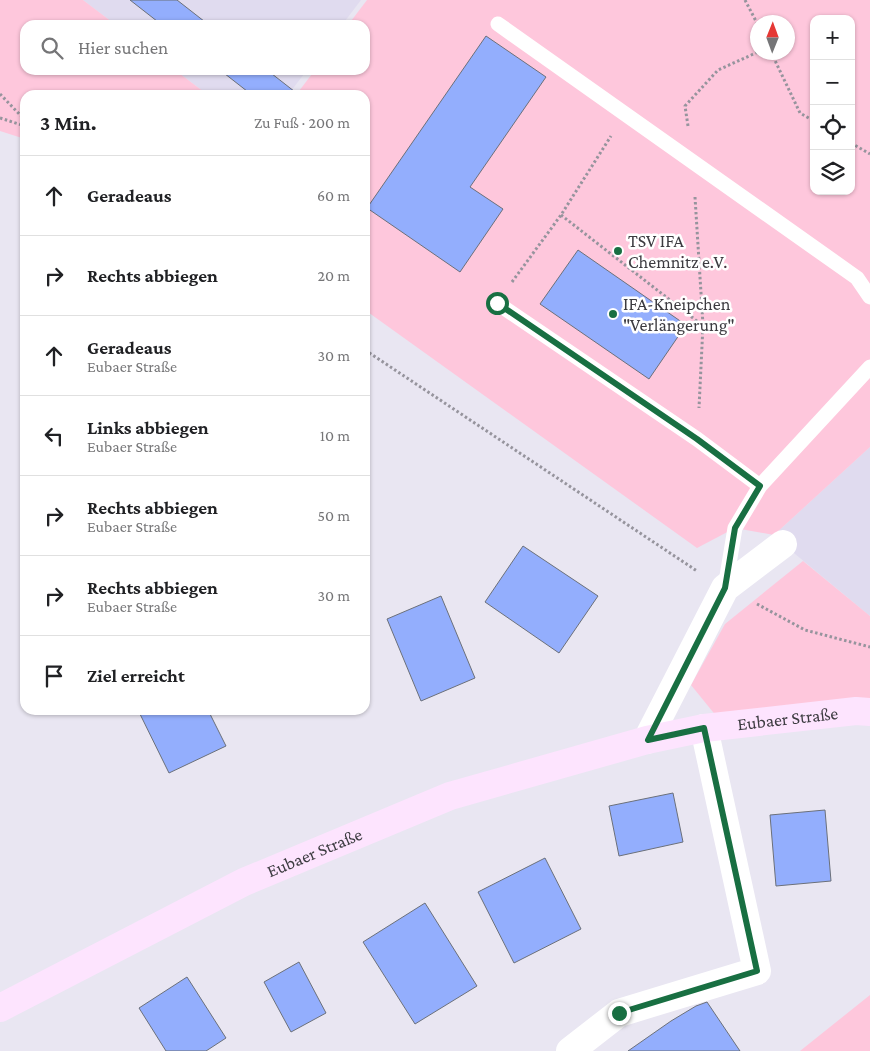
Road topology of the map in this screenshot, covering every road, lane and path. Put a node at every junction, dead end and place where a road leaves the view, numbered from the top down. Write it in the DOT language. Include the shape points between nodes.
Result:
graph roads {
  1 [pos="745,0"];
  2 [pos="753,15"];
  3 [pos="498,24"];
  4 [pos="750,56"];
  5 [pos="775,60"];
  6 [pos="0,94"];
  7 [pos="625,113"];
  8 [pos="20,115"];
  9 [pos="0,118"];
  10 [pos="810,119"];
  11 [pos="20,124"];
  12 [pos="855,145"];
  13 [pos="870,154"];
  14 [pos="693,163"];
  15 [pos="561,215"];
  16 [pos="870,298"];
  17 [pos="497,303"];
  18 [pos="703,325"];
  19 [pos="370,353"];
  20 [pos="870,367"];
  21 [pos="697,439"];
  22 [pos="760,486"];
  23 [pos="783,544"];
  24 [pos="725,588"];
  25 [pos="870,647"];
  26 [pos="870,712"];
  27 [pos="704,728"];
  28 [pos="648,740"];
  29 [pos="0,1008"];
  30 [pos="570,1051"];
  1 -- 2 [label="path"];
  3 -- 7 [label="lane"];
  4 -- 14 [label="path" via="718,70 685,106"];
  5 -- 10 [label="path" via="800,113"];
  6 -- 8 [label="path"];
  7 -- 14 [label="lane"];
  7 -- 15 [label="path"];
  9 -- 11 [label="path"];
  12 -- 13 [label="path"];
  14 -- 16 [label="lane" via="858,278"];
  14 -- 18 [label="path"];
  15 -- 17 [label="path"];
  15 -- 18 [label="path"];
  17 -- 21 [label="lane"];
  18 -- 21 [label="path"];
  19 -- 24 [label="path"];
  20 -- 22 [label="lane"];
  21 -- 22 [label="lane"];
  22 -- 24 [label="lane" via="735,528"];
  23 -- 24 [label="street"];
  24 -- 25 [label="path" via="804,630"];
  24 -- 28 [label="street"];
  26 -- 27 [label="street, Eubaer Straße"];
  27 -- 28 [label="street, Eubaer Straße"];
  27 -- 30 [label="street" via="757,971 619,1013"];
  28 -- 29 [label="street, Eubaer Straße" via="450,796 244,882"];
}
